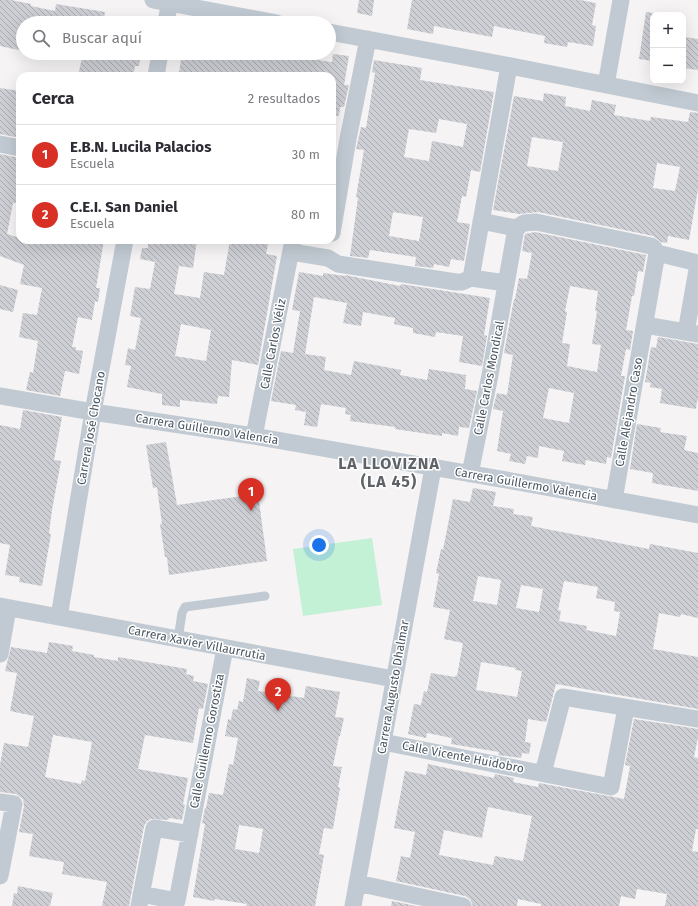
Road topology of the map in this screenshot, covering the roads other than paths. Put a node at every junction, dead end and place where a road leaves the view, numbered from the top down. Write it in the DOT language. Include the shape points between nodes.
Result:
graph roads {
  1 [pos="153,0"];
  2 [pos="622,0"];
  3 [pos="170,2"];
  4 [pos="167,16"];
  5 [pos="241,16"];
  6 [pos="336,33"];
  7 [pos="368,39"];
  8 [pos="159,60"];
  9 [pos="509,66"];
  10 [pos="157,72"];
  11 [pos="606,85"];
  12 [pos="698,103"];
  13 [pos="0,144"];
  14 [pos="16,147"];
  15 [pos="336,185"];
  16 [pos="481,221"];
  17 [pos="516,228"];
  18 [pos="125,244"];
  19 [pos="330,244"];
  20 [pos="292,246"];
  21 [pos="657,253"];
  22 [pos="328,258"];
  23 [pos="698,263"];
  24 [pos="470,278"];
  25 [pos="506,283"];
  26 [pos="645,325"];
  27 [pos="692,333"];
  28 [pos="0,396"];
  29 [pos="93,412"];
  30 [pos="254,436"];
  31 [pos="433,468"];
  32 [pos="470,474"];
  33 [pos="614,500"];
  34 [pos="698,515"];
  35 [pos="266,596"];
  36 [pos="4,607"];
  37 [pos="59,617"];
  38 [pos="178,639"];
  39 [pos="224,648"];
  40 [pos="0,654"];
  41 [pos="394,679"];
  42 [pos="626,708"];
  43 [pos="698,719"];
  44 [pos="383,742"];
  45 [pos="543,773"];
  46 [pos="0,802"];
  47 [pos="190,834"];
  48 [pos="2,859"];
  49 [pos="0,876"];
  50 [pos="357,884"];
  51 [pos="140,900"];
  52 [pos="353,906"];
  53 [pos="464,906"];
  1 -- 3 [label="street"];
  2 -- 11 [label="street"];
  3 -- 4 [label="street"];
  3 -- 5 [label="street"];
  6 -- 7 [label="street"];
  7 -- 9 [label="street"];
  7 -- 15 [label="street"];
  8 -- 10 [label="street"];
  9 -- 11 [label="street"];
  9 -- 16 [label="street"];
  11 -- 12 [label="street"];
  13 -- 14 [label="street"];
  16 -- 17 [label="street"];
  16 -- 24 [label="street"];
  17 -- 21 [label="street" via="536,222 651,246"];
  17 -- 25 [label="street, Calle Carlos Mondical"];
  18 -- 29 [label="street, Carrera José Chocano"];
  19 -- 22 [label="street"];
  20 -- 22 [label="street, Calle Carlos Véliz"];
  20 -- 30 [label="street, Calle Carlos Véliz"];
  21 -- 23 [label="street"];
  21 -- 26 [label="street, Calle Alejandro Caso"];
  22 -- 24 [label="street, Calle Carlos Véliz" via="338,264 456,282"];
  23 -- 27 [label="street"];
  24 -- 25 [label="street"];
  25 -- 32 [label="street, Calle Carlos Mondical"];
  26 -- 27 [label="street"];
  26 -- 33 [label="street, Calle Alejandro Caso"];
  28 -- 29 [label="street, Carrera Guillermo Valencia"];
  29 -- 30 [label="street, Carrera Guillermo Valencia"];
  29 -- 37 [label="street, Carrera José Chocano"];
  30 -- 31 [label="street, Carrera Guillermo Valencia"];
  31 -- 32 [label="street, Carrera Guillermo Valencia"];
  31 -- 41 [label="street, Carrera Augusto Dhalmar"];
  32 -- 33 [label="street, Carrera Guillermo Valencia"];
  33 -- 34 [label="street, Carrera Guillermo Valencia"];
  35 -- 38 [label="lane" via="185,607"];
  36 -- 37 [label="street, Carrera Xavier Villaurrutia"];
  36 -- 40 [label="street"];
  37 -- 38 [label="street, Carrera Xavier Villaurrutia"];
  38 -- 39 [label="street, Carrera Xavier Villaurrutia"];
  39 -- 41 [label="street, Carrera Xavier Villaurrutia"];
  39 -- 47 [label="street, Calle Guillermo Gorostiza"];
  41 -- 44 [label="street, Carrera Augusto Dhalmar"];
  42 -- 43 [label="street"];
  42 -- 45 [label="street" via="563,697"];
  42 -- 45 [label="street, Calle Vicente Huidobro" via="611,787"];
  44 -- 45 [label="street, Calle Vicente Huidobro"];
  44 -- 50 [label="street, Carrera Augusto Dhalmar"];
  46 -- 48 [label="street" via="14,804"];
  47 -- 51 [label="street, Calle Guillermo Gorostiza" via="177,901"];
  47 -- 51 [label="street, Calle Guillermo Gorostiza" via="154,828"];
  48 -- 49 [label="street"];
  50 -- 52 [label="street, Carrera Augusto Dhalmar"];
  50 -- 53 [label="street"];
}
